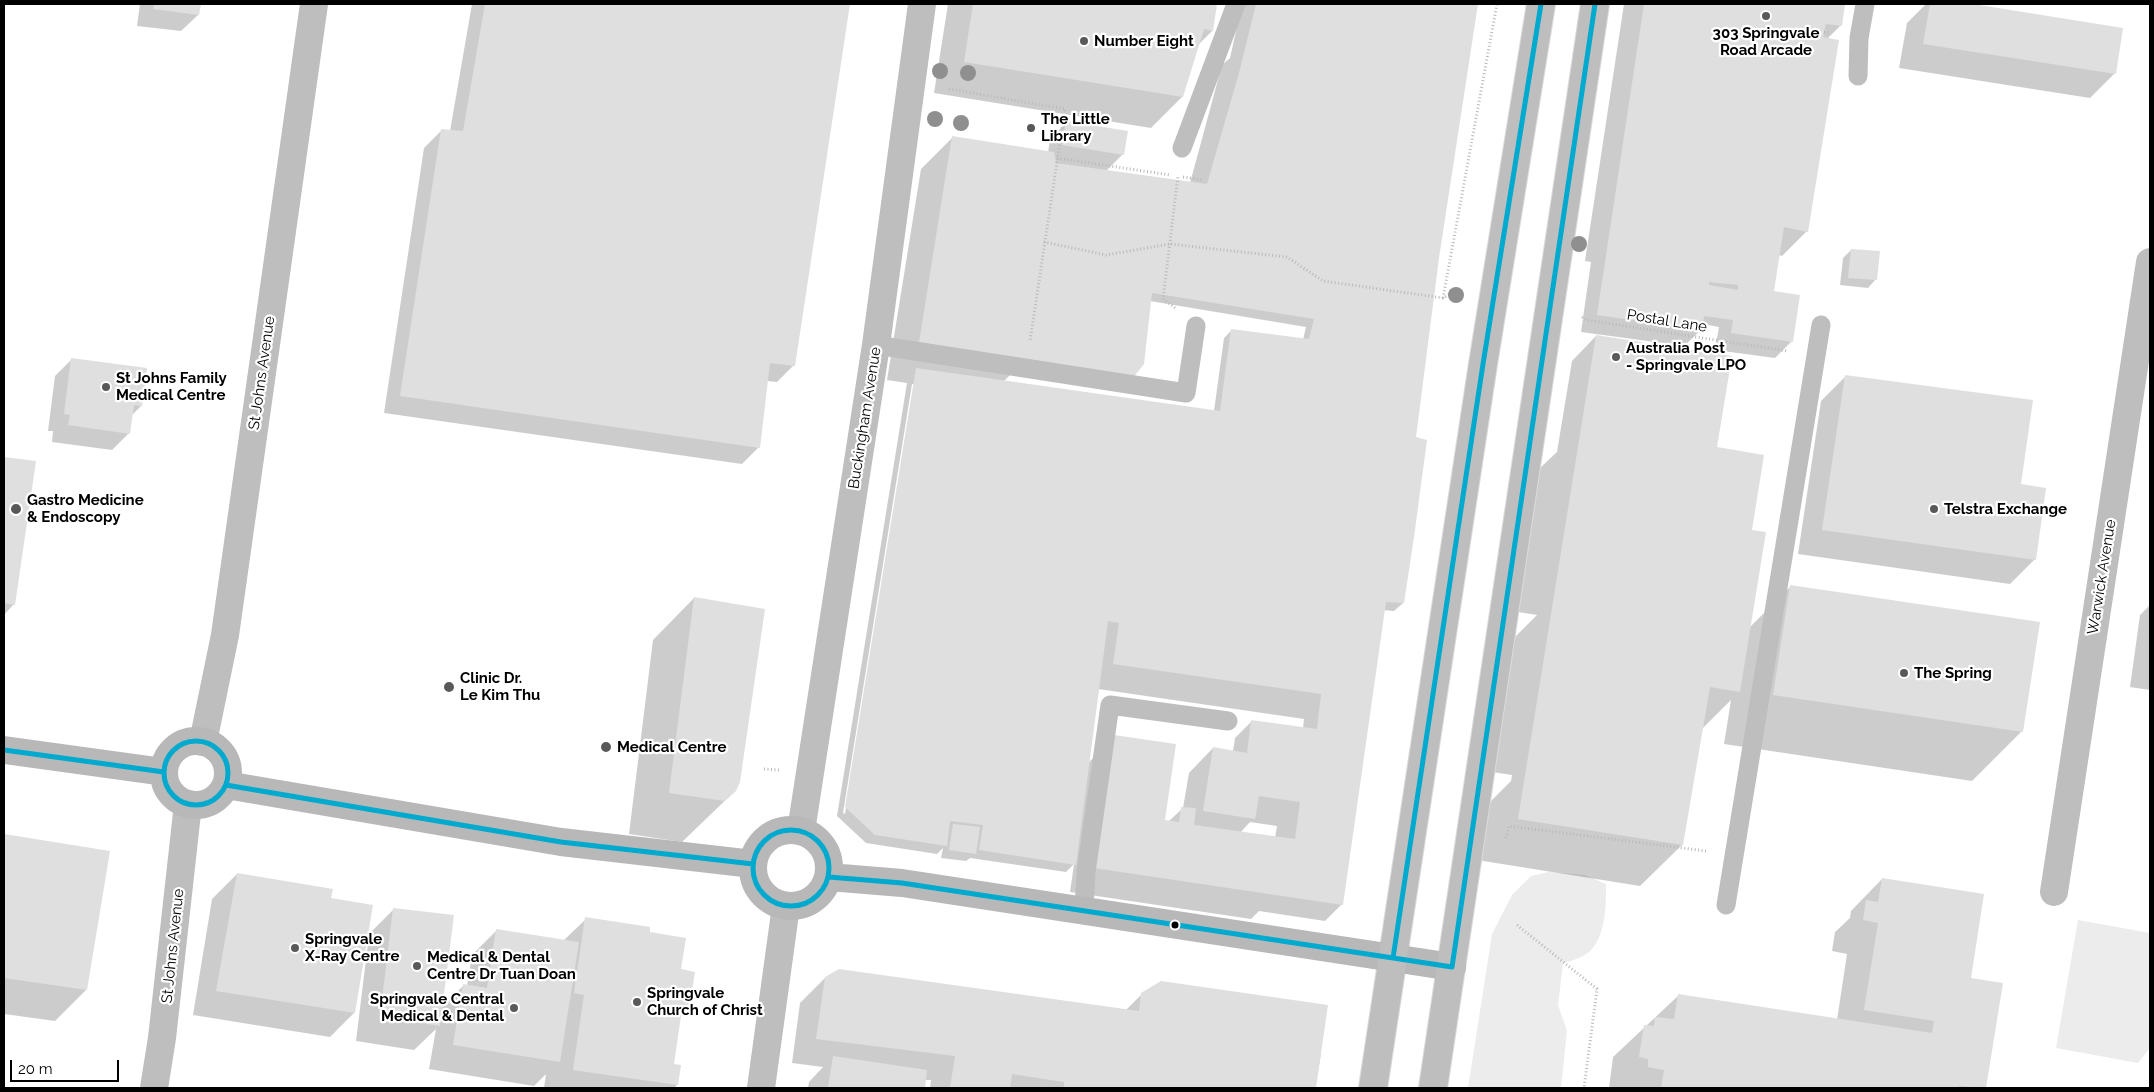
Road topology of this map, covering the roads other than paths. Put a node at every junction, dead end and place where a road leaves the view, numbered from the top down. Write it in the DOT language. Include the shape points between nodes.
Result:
graph roads {
  1 [pos="314,4"];
  2 [pos="922,4"];
  3 [pos="1236,4"];
  4 [pos="1541,4"];
  5 [pos="1595,4"];
  6 [pos="1865,4"];
  7 [pos="1858,76"];
  8 [pos="1182,148"];
  9 [pos="2150,262"];
  10 [pos="1821,325"];
  11 [pos="1196,326"];
  12 [pos="876,345"];
  13 [pos="1228,721"];
  14 [pos="203,742"];
  15 [pos="4,750"];
  16 [pos="164,772"];
  17 [pos="226,785"];
  18 [pos="188,804"];
  19 [pos="801,831"];
  20 [pos="753,864"];
  21 [pos="829,877"];
  22 [pos="2054,892"];
  23 [pos="1726,904"];
  24 [pos="786,906"];
  25 [pos="1084,910"];
  26 [pos="1393,958"];
  27 [pos="1452,967"];
  28 [pos="154,1088"];
  29 [pos="761,1088"];
  30 [pos="1374,1088"];
  31 [pos="1433,1088"];
  1 -- 14 [label="main road, St Johns Avenue" via="225,635"];
  2 -- 12 [label="main road, Buckingham Avenue"];
  3 -- 8 [label="lane"];
  4 -- 26 [label="main road"];
  5 -- 27 [label="main road"];
  6 -- 7 [label="lane" via="1859,38"];
  9 -- 22 [label="main road, Warwick Avenue"];
  10 -- 23 [label="lane"];
  11 -- 12 [label="lane" via="1186,393"];
  12 -- 19 [label="main road, Buckingham Avenue"];
  13 -- 25 [label="lane" via="1110,705 1086,872"];
  14 -- 16 [label="street" via="184,743 176,748 165,763"];
  14 -- 17 [label="street" via="217,750 226,763"];
  15 -- 16 [label="street"];
  16 -- 18 [label="street" via="170,793"];
  17 -- 18 [label="street" via="211,802"];
  17 -- 20 [label="street" via="561,842"];
  18 -- 28 [label="main road, St Johns Avenue" via="164,1029"];
  19 -- 20 [label="street" via="779,831 770,836 756,853"];
  19 -- 21 [label="street" via="821,844 828,860"];
  20 -- 24 [label="street" via="753,876 765,896"];
  21 -- 24 [label="street" via="817,897 797,906"];
  21 -- 25 [label="street" via="902,883"];
  24 -- 29 [label="main road"];
  25 -- 26 [label="street"];
  26 -- 27 [label="street"];
  26 -- 30 [label="main road"];
  27 -- 31 [label="main road"];
}
